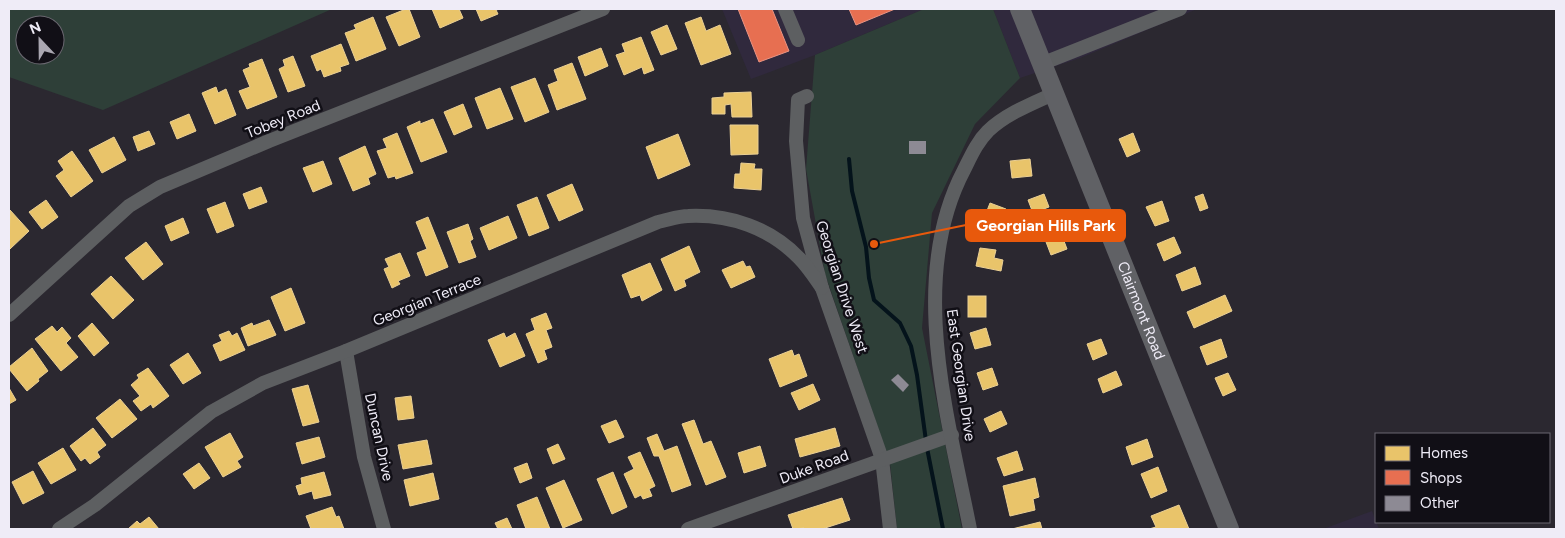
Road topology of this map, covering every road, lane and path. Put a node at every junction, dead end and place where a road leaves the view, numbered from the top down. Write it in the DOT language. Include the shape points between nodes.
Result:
graph roads {
  1 [pos="603,9"];
  2 [pos="785,9"];
  3 [pos="1020,9"];
  4 [pos="1180,9"];
  5 [pos="798,40"];
  6 [pos="1041,64"];
  7 [pos="1053,94"];
  8 [pos="807,96"];
  9 [pos="822,288"];
  10 [pos="9,314"];
  11 [pos="346,351"];
  12 [pos="952,435"];
  13 [pos="882,459"];
  14 [pos="59,529"];
  15 [pos="384,529"];
  16 [pos="688,529"];
  17 [pos="890,529"];
  18 [pos="970,529"];
  19 [pos="1229,529"];
  1 -- 10 [label="street, Tobey Road" via="160,187 129,206"];
  2 -- 5 [label="street"];
  3 -- 6 [label="main road, Clairmont Road"];
  4 -- 6 [label="street"];
  6 -- 7 [label="main road, Clairmont Road"];
  7 -- 12 [label="street, East Georgian Drive" via="1012,114 986,133 958,182 946,216 939,249 934,311"];
  7 -- 19 [label="main road, Clairmont Road"];
  8 -- 9 [label="street, Georgian Drive West" via="798,100 796,141 803,218"];
  9 -- 11 [label="street, Georgian Terrace" via="800,258 771,235 744,223 716,216 686,216 658,222"];
  9 -- 13 [label="street, Georgian Drive West"];
  11 -- 14 [label="street, Georgian Terrace" via="263,383 211,412 95,505"];
  11 -- 15 [label="street, Duncan Drive" via="364,457"];
  12 -- 13 [label="street, Duke Road"];
  12 -- 18 [label="street, East Georgian Drive"];
  13 -- 16 [label="street, Duke Road"];
  13 -- 17 [label="street, Georgian Drive West"];
}
